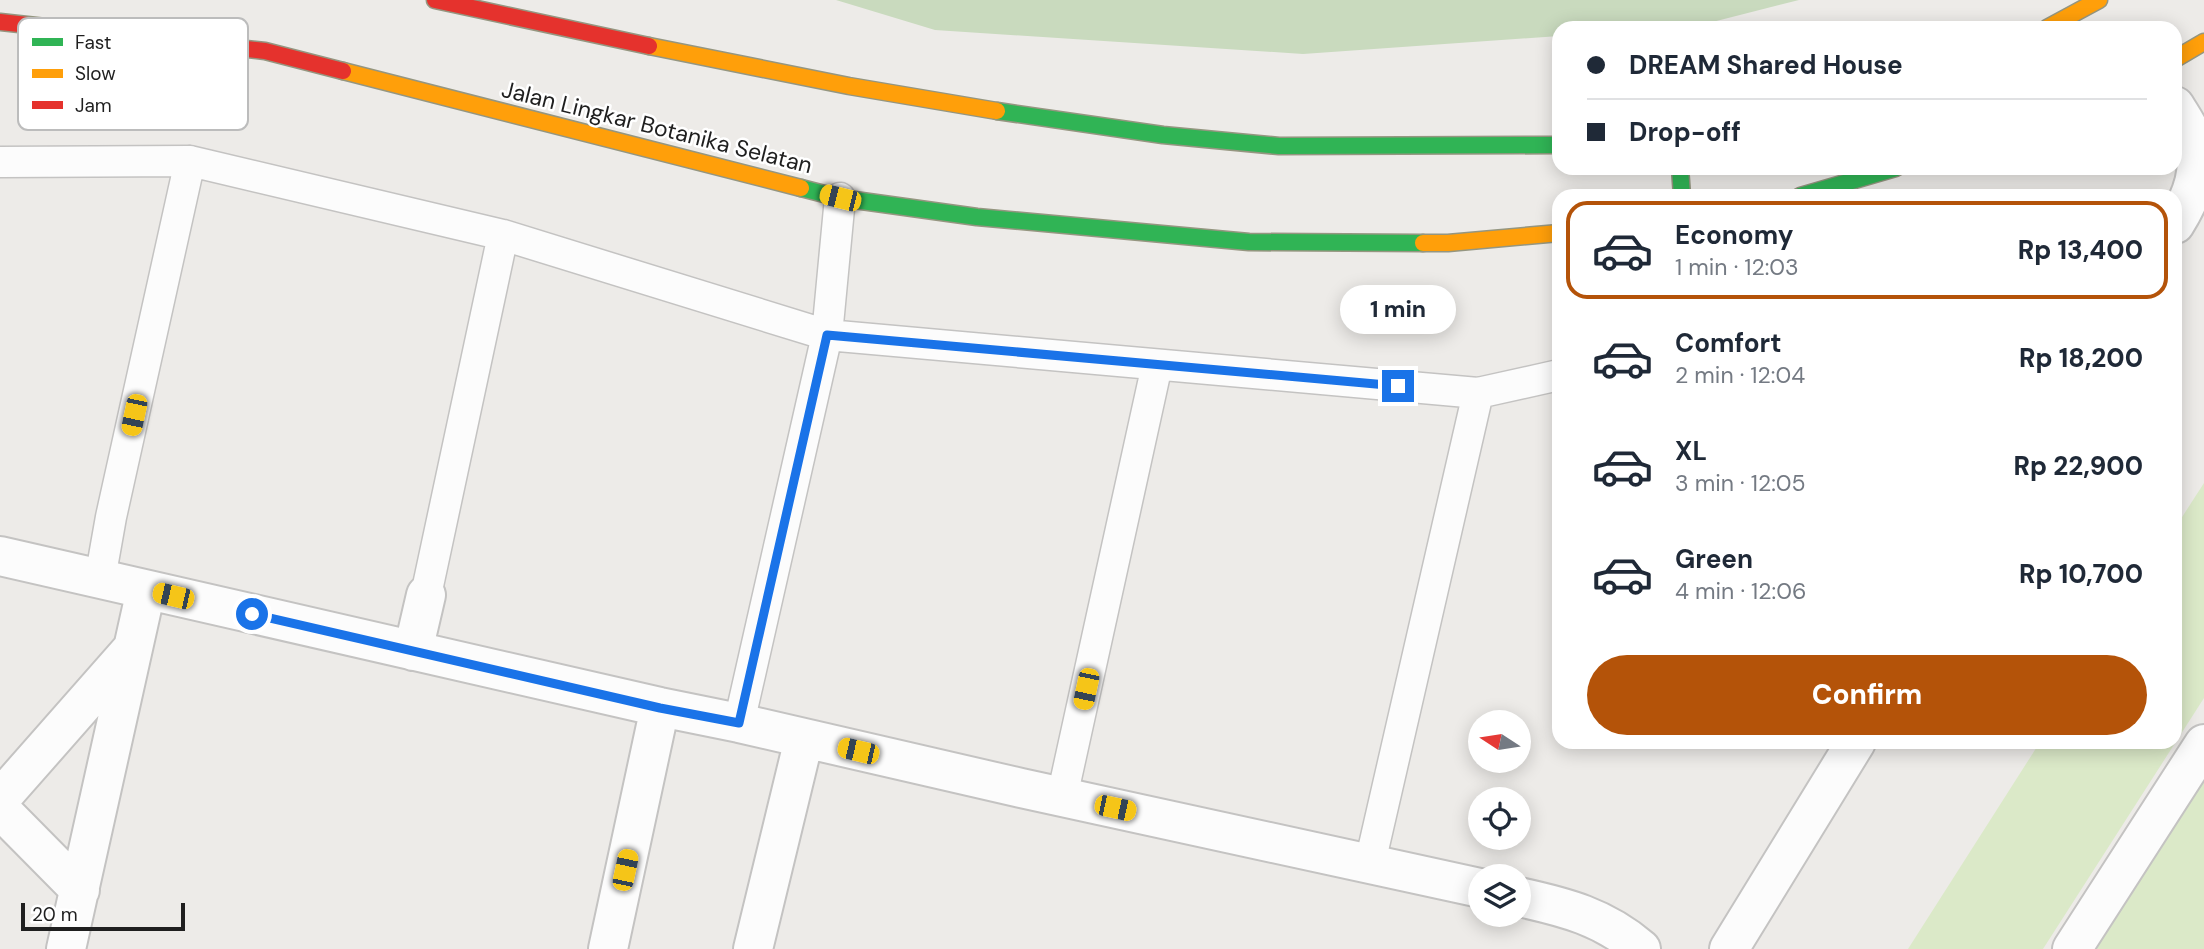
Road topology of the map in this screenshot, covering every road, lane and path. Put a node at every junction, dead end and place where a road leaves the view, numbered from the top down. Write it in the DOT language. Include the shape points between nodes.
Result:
graph roads {
  1 [pos="435,0"];
  2 [pos="2099,0"];
  3 [pos="2059,21"];
  4 [pos="0,22"];
  5 [pos="18,24"];
  6 [pos="2204,42"];
  7 [pos="248,49"];
  8 [pos="2182,55"];
  9 [pos="2182,118"];
  10 [pos="1552,145"];
  11 [pos="190,161"];
  12 [pos="0,162"];
  13 [pos="1872,175"];
  14 [pos="1824,189"];
  15 [pos="840,198"];
  16 [pos="2182,206"];
  17 [pos="1552,234"];
  18 [pos="503,235"];
  19 [pos="827,335"];
  20 [pos="1157,365"];
  21 [pos="1552,377"];
  22 [pos="1478,393"];
  23 [pos="0,556"];
  24 [pos="100,579"];
  25 [pos="146,590"];
  26 [pos="425,595"];
  27 [pos="133,648"];
  28 [pos="413,651"];
  29 [pos="660,708"];
  30 [pos="739,723"];
  31 [pos="804,739"];
  32 [pos="2204,744"];
  33 [pos="1852,749"];
  34 [pos="1062,797"];
  35 [pos="0,799"];
  36 [pos="0,809"];
  37 [pos="1370,863"];
  38 [pos="1468,885"];
  39 [pos="80,890"];
  40 [pos="1531,900"];
  41 [pos="66,949"];
  42 [pos="608,949"];
  43 [pos="753,949"];
  44 [pos="1641,949"];
  45 [pos="1728,949"];
  46 [pos="2072,949"];
  1 -- 10 [label="street" via="735,64 1056,121 1270,145"];
  2 -- 3 [label="street"];
  4 -- 5 [label="street, Jalan Lingkar Botanika Selatan"];
  6 -- 8 [label="street"];
  7 -- 15 [label="street, Jalan Lingkar Botanika Selatan"];
  9 -- 16 [label="street" via="2193,138 2199,169"];
  11 -- 12 [label="lane"];
  11 -- 18 [label="lane"];
  11 -- 24 [label="lane"];
  13 -- 14 [label="street"];
  15 -- 17 [label="street, Jalan Lingkar Botanika Selatan" via="977,217 1249,242 1448,243"];
  15 -- 19 [label="lane"];
  18 -- 19 [label="lane"];
  18 -- 26 [label="lane"];
  19 -- 20 [label="lane"];
  19 -- 30 [label="lane"];
  20 -- 22 [label="lane"];
  20 -- 34 [label="lane"];
  21 -- 22 [label="lane"];
  22 -- 37 [label="lane"];
  23 -- 24 [label="street"];
  24 -- 25 [label="street"];
  25 -- 27 [label="street"];
  25 -- 28 [label="street"];
  26 -- 28 [label="street"];
  27 -- 35 [label="street"];
  27 -- 39 [label="street"];
  28 -- 29 [label="street"];
  29 -- 30 [label="street"];
  29 -- 42 [label="street"];
  30 -- 31 [label="street"];
  31 -- 34 [label="street"];
  31 -- 43 [label="street"];
  32 -- 46 [label="street"];
  33 -- 45 [label="street"];
  34 -- 37 [label="street"];
  36 -- 39 [label="street"];
  37 -- 38 [label="street"];
  39 -- 41 [label="street"];
  40 -- 44 [label="street" via="1599,920"];
}
